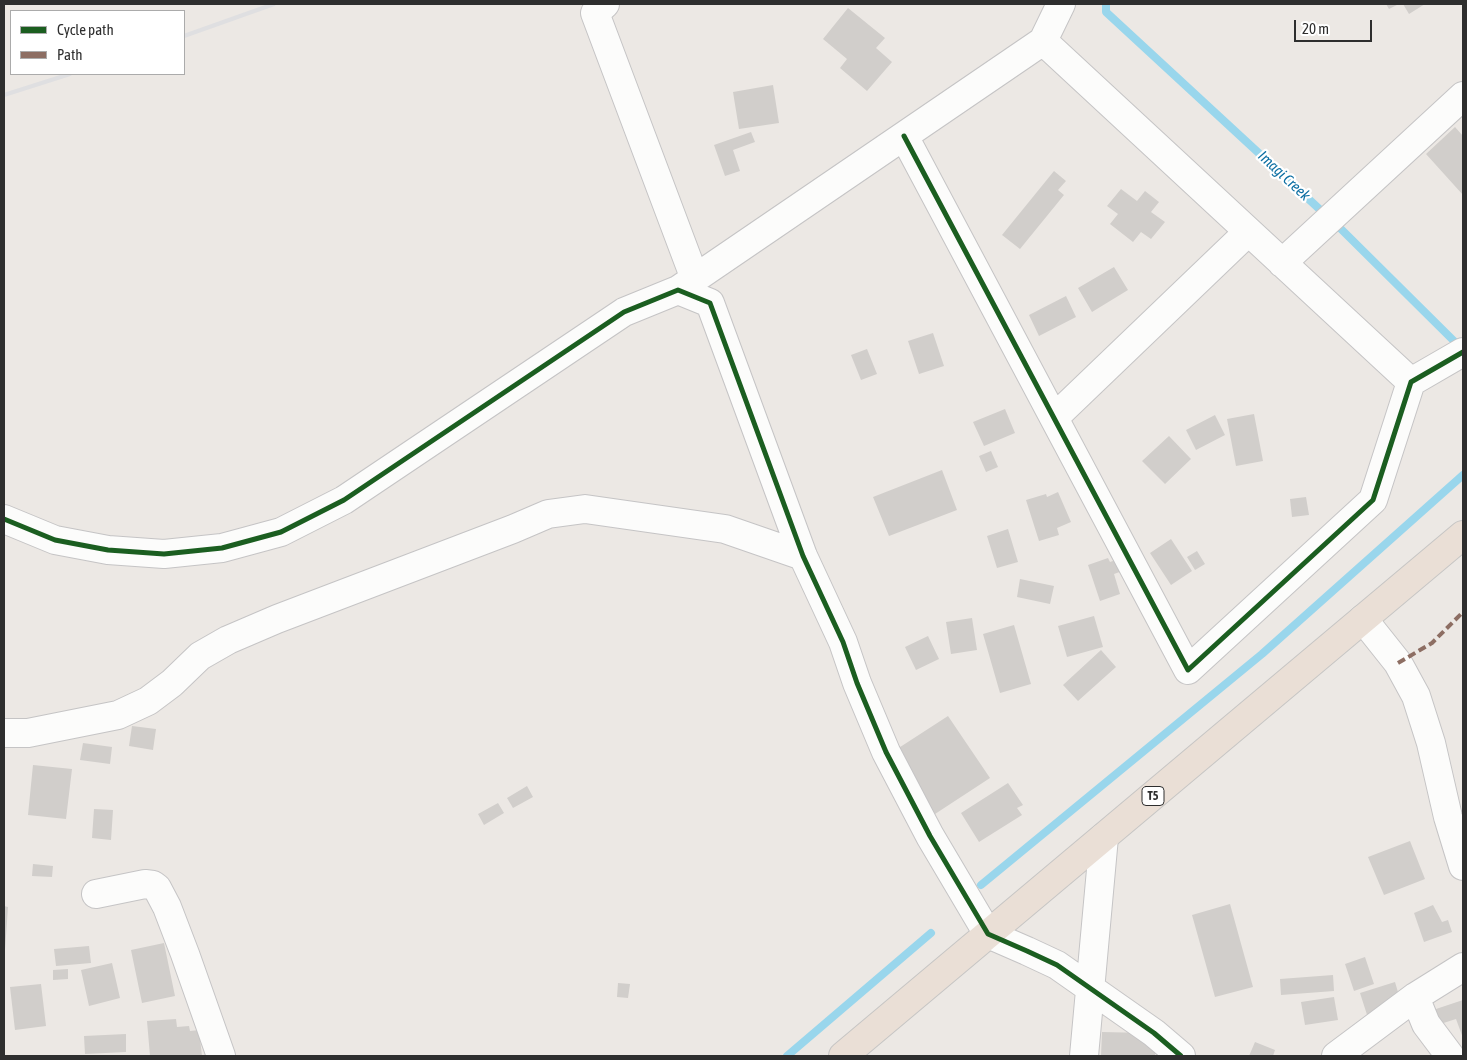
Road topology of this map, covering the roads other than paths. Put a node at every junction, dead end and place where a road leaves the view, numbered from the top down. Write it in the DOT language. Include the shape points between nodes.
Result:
graph roads {
  1 [pos="605,4"];
  2 [pos="1061,4"];
  3 [pos="1043,41"];
  4 [pos="1463,96"];
  5 [pos="904,136"];
  6 [pos="1248,232"];
  7 [pos="1282,262"];
  8 [pos="687,285"];
  9 [pos="1463,352"];
  10 [pos="1411,382"];
  11 [pos="1054,418"];
  12 [pos="4,519"];
  13 [pos="1463,535"];
  14 [pos="803,556"];
  15 [pos="1363,619"];
  16 [pos="4,733"];
  17 [pos="1104,837"];
  18 [pos="1463,866"];
  19 [pos="96,894"];
  20 [pos="988,934"];
  21 [pos="1463,967"];
  22 [pos="1090,990"];
  23 [pos="1415,996"];
  24 [pos="221,1056"];
  25 [pos="842,1056"];
  26 [pos="1084,1056"];
  27 [pos="1181,1056"];
  28 [pos="1336,1056"];
  29 [pos="1450,1056"];
  1 -- 8 [label="street" via="595,13"];
  2 -- 3 [label="street"];
  3 -- 5 [label="street"];
  3 -- 6 [label="street"];
  4 -- 7 [label="street"];
  5 -- 8 [label="street"];
  5 -- 11 [label="street"];
  6 -- 7 [label="street"];
  6 -- 11 [label="street"];
  7 -- 10 [label="street"];
  8 -- 12 [label="street" via="624,312 344,500 281,532 222,548 164,554 108,550 55,540"];
  8 -- 14 [label="street" via="710,304"];
  9 -- 10 [label="street"];
  10 -- 11 [label="street" via="1373,500 1188,670"];
  13 -- 15 [label="highway, T5"];
  14 -- 16 [label="street" via="725,530 585,509 548,514 228,640 200,656 148,701 118,715 28,733"];
  14 -- 20 [label="street" via="843,642 886,752 930,836"];
  15 -- 17 [label="highway, T5"];
  15 -- 18 [label="street" via="1398,663 1416,696"];
  17 -- 20 [label="highway, T5"];
  17 -- 22 [label="street"];
  19 -- 24 [label="street" via="145,884 157,888 167,907"];
  20 -- 22 [label="street" via="1057,965"];
  20 -- 25 [label="highway, T5"];
  21 -- 23 [label="street"];
  22 -- 26 [label="street"];
  22 -- 27 [label="street" via="1154,1033"];
  23 -- 28 [label="street"];
  23 -- 29 [label="street" via="1426,1024"];
}
